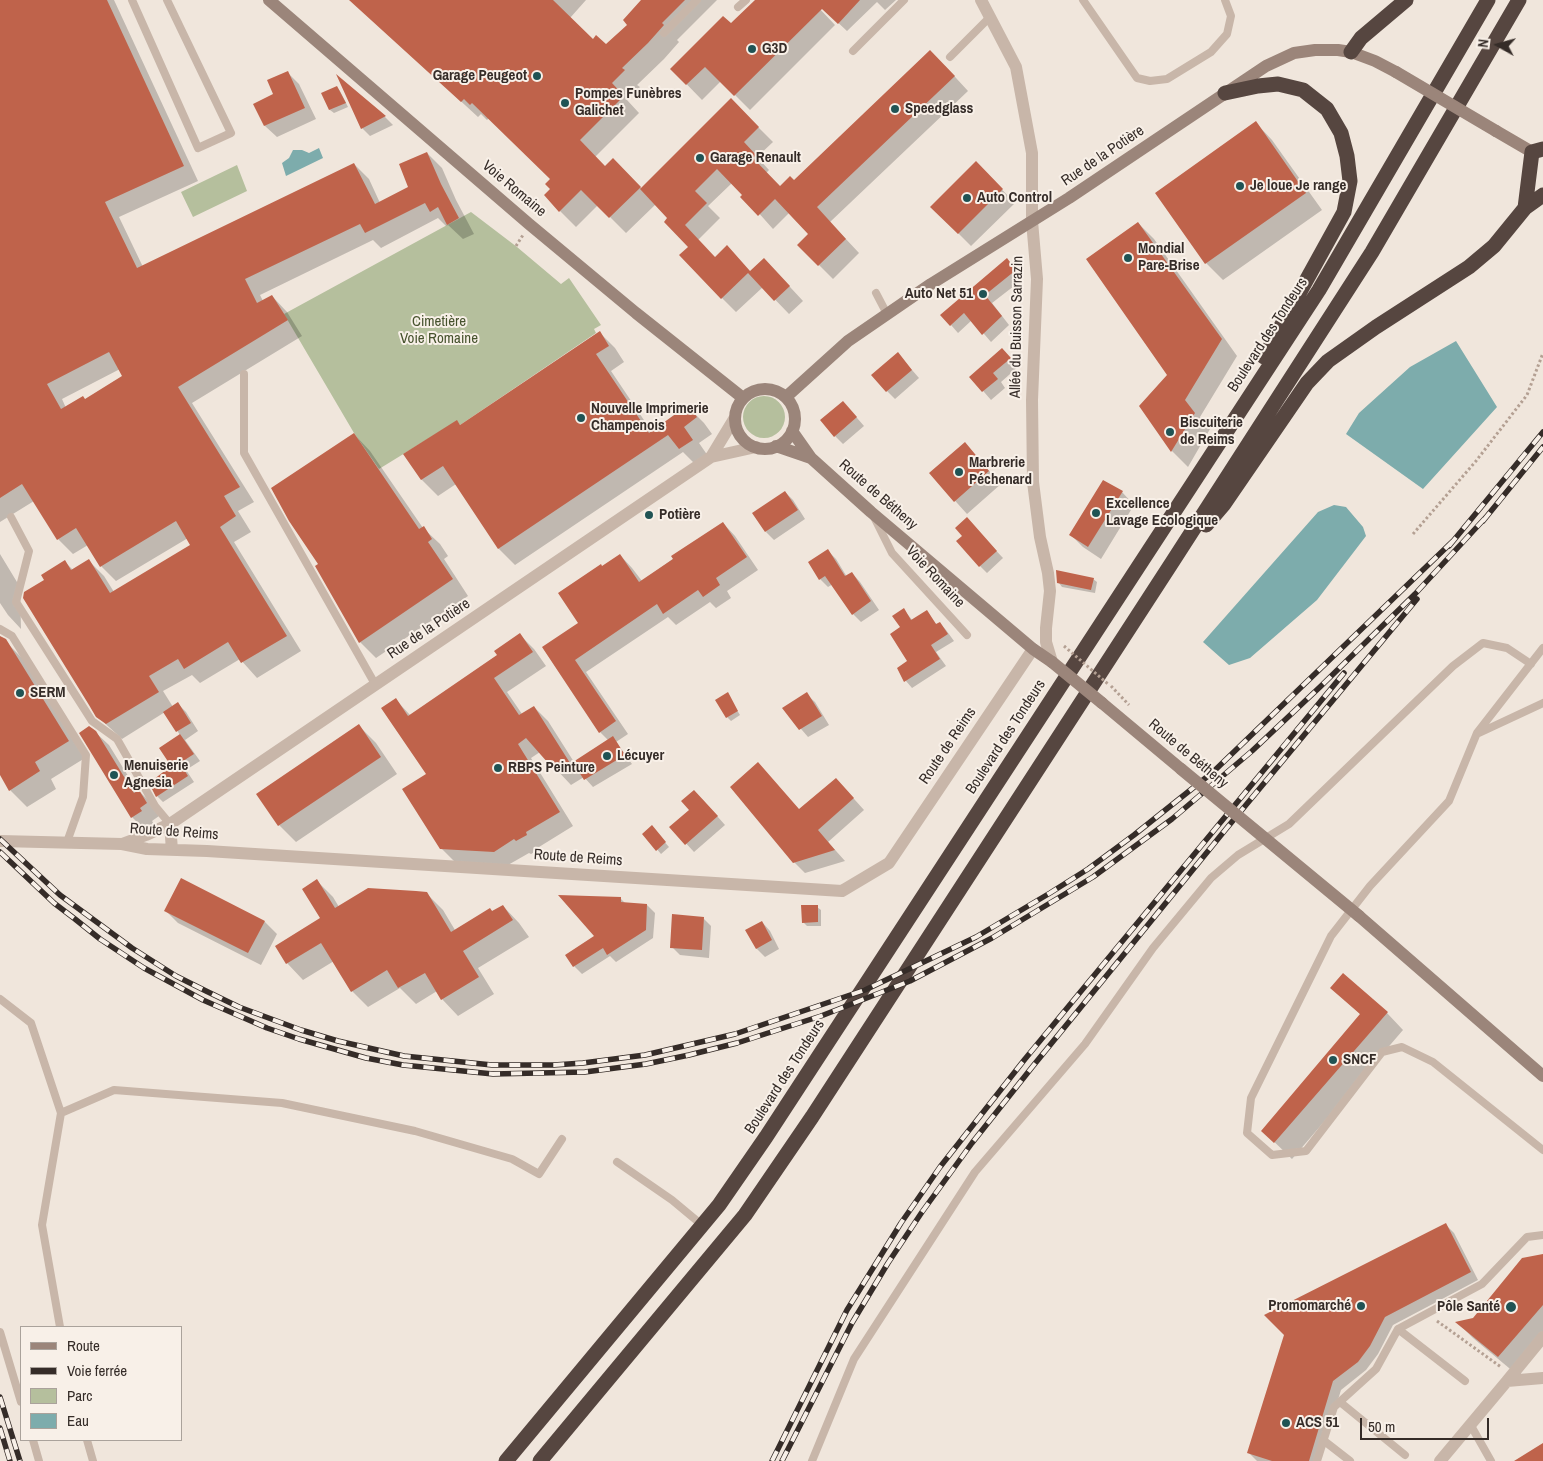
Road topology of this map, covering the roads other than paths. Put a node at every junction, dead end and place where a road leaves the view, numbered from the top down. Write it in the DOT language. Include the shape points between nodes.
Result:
graph roads {
  1 [pos="132,0"];
  2 [pos="167,0"];
  3 [pos="269,0"];
  4 [pos="697,0"];
  5 [pos="746,0"];
  6 [pos="904,0"];
  7 [pos="981,0"];
  8 [pos="1083,0"];
  9 [pos="1225,0"];
  10 [pos="1406,0"];
  11 [pos="1488,0"];
  12 [pos="1519,0"];
  13 [pos="738,7"];
  14 [pos="990,17"];
  15 [pos="664,33"];
  16 [pos="853,51"];
  17 [pos="1351,52"];
  18 [pos="950,57"];
  19 [pos="1225,93"];
  20 [pos="1539,153"];
  21 [pos="1543,195"];
  22 [pos="1525,208"];
  23 [pos="1032,221"];
  24 [pos="876,293"];
  25 [pos="887,314"];
  26 [pos="244,374"];
  27 [pos="743,398"];
  28 [pos="786,398"];
  29 [pos="734,419"];
  30 [pos="792,431"];
  31 [pos="776,446"];
  32 [pos="756,447"];
  33 [pos="1210,456"];
  34 [pos="711,457"];
  35 [pos="811,458"];
  36 [pos="872,512"];
  37 [pos="11,517"];
  38 [pos="1173,562"];
  39 [pos="0,629"];
  40 [pos="966,635"];
  41 [pos="1543,648"];
  42 [pos="1033,649"];
  43 [pos="1052,662"];
  44 [pos="1531,664"];
  45 [pos="375,684"];
  46 [pos="1543,703"];
  47 [pos="1477,733"];
  48 [pos="170,824"];
  49 [pos="0,841"];
  50 [pos="67,842"];
  51 [pos="122,844"];
  52 [pos="172,850"];
  53 [pos="0,999"];
  54 [pos="1543,1076"];
  55 [pos="61,1113"];
  56 [pos="562,1139"];
  57 [pos="1543,1150"];
  58 [pos="617,1162"];
  59 [pos="702,1225"];
  60 [pos="1543,1236"];
  61 [pos="60,1326"];
  62 [pos="1398,1329"];
  63 [pos="0,1332"];
  64 [pos="1543,1337"];
  65 [pos="1510,1378"];
  66 [pos="1543,1378"];
  67 [pos="1465,1381"];
  68 [pos="20,1399"];
  69 [pos="1340,1402"];
  70 [pos="1470,1424"];
  71 [pos="1324,1440"];
  72 [pos="32,1441"];
  73 [pos="87,1441"];
  74 [pos="1405,1455"];
  75 [pos="39,1461"];
  76 [pos="93,1461"];
  77 [pos="506,1461"];
  78 [pos="540,1461"];
  79 [pos="812,1461"];
  80 [pos="1317,1461"];
  81 [pos="1350,1461"];
  82 [pos="1440,1461"];
  83 [pos="1492,1461"];
  1 -- 2 [label="lane" via="198,148 231,133"];
  3 -- 27 [label="main road, Voie Romaine" via="529,224"];
  4 -- 15 [label="lane"];
  5 -- 13 [label="lane"];
  6 -- 16 [label="lane"];
  7 -- 14 [label="street, Allée du Buisson Sarrazin"];
  8 -- 9 [label="lane" via="1137,78 1150,82 1166,79 1211,52 1227,34 1232,16"];
  10 -- 17 [label="highway" via="1361,38"];
  11 -- 33 [label="highway, Boulevard des Tondeurs" via="1319,290"];
  12 -- 38 [label="highway" via="1372,252"];
  14 -- 18 [label="lane"];
  14 -- 23 [label="street, Allée du Buisson Sarrazin" via="1016,67 1032,153"];
  17 -- 19 [label="main road, Rue de la Potière" via="1315,50 1294,53 1266,66"];
  17 -- 20 [label="main road, Rue de la Potière, bridge" via="1396,72 1496,132"];
  19 -- 23 [label="main road, Rue de la Potière"];
  19 -- 33 [label="highway" via="1278,84 1302,90 1327,109 1341,133 1350,181 1344,212"];
  20 -- 22 [label="highway"];
  21 -- 22 [label="highway"];
  22 -- 38 [label="highway" via="1494,246 1469,266 1328,361 1307,383 1224,504"];
  23 -- 25 [label="main road, Rue de la Potière"];
  23 -- 43 [label="street, Allée du Buisson Sarrazin" via="1037,279 1032,400 1033,482 1050,591 1046,642"];
  24 -- 25 [label="lane"];
  25 -- 28 [label="main road, Rue de la Potière" via="848,342"];
  26 -- 45 [label="lane" via="244,453"];
  27 -- 28 [label="main road" via="760,388 779,392"];
  27 -- 29 [label="main road"];
  28 -- 30 [label="main road" via="794,414"];
  29 -- 32 [label="main road" via="743,440"];
  29 -- 34 [label="street, Rue de la Potière"];
  30 -- 31 [label="main road"];
  30 -- 35 [label="main road, Route de Bétheny"];
  31 -- 32 [label="main road"];
  31 -- 35 [label="main road, Route de Bétheny"];
  32 -- 34 [label="street"];
  33 -- 59 [label="highway, Boulevard des Tondeurs" via="766,1137"];
  34 -- 45 [label="street, Rue de la Potière"];
  35 -- 36 [label="main road, Route de Bétheny"];
  36 -- 40 [label="lane, Voie Romaine" via="892,554"];
  36 -- 42 [label="main road, Route de Bétheny"];
  37 -- 48 [label="lane" via="29,551 16,602 92,721 117,739 154,806"];
  38 -- 78 [label="highway" via="745,1215"];
  39 -- 50 [label="lane" via="12,636 86,755 83,797"];
  41 -- 44 [label="lane"];
  42 -- 43 [label="main road, Route de Bétheny"];
  42 -- 52 [label="street, Route de Reims" via="890,863 842,891"];
  43 -- 54 [label="main road, Route de Bétheny, bridge" via="1360,916"];
  44 -- 47 [label="lane"];
  44 -- 79 [label="lane" via="1507,648 1483,643 1452,666 1289,824 1238,855 1211,878 1153,948 1084,1044 975,1172 854,1359"];
  45 -- 48 [label="street, Rue de la Potière"];
  46 -- 47 [label="lane"];
  47 -- 57 [label="lane" via="1449,801 1370,886 1331,936 1251,1098 1247,1133 1272,1155 1306,1151 1382,1052 1402,1047 1433,1062"];
  48 -- 51 [label="street, Rue de la Potière"];
  48 -- 52 [label="street"];
  49 -- 50 [label="street, Route de Reims"];
  50 -- 51 [label="street, Route de Reims"];
  51 -- 52 [label="street, Route de Reims"];
  53 -- 55 [label="lane" via="31,1023"];
  55 -- 56 [label="lane" via="114,1090 282,1103 416,1131 512,1159 539,1174"];
  55 -- 61 [label="lane" via="42,1224"];
  58 -- 59 [label="lane"];
  59 -- 77 [label="highway, Boulevard des Tondeurs"];
  60 -- 62 [label="lane" via="1527,1237 1482,1284"];
  62 -- 67 [label="lane"];
  62 -- 69 [label="lane" via="1376,1369"];
  63 -- 68 [label="lane"];
  64 -- 65 [label="street"];
  65 -- 66 [label="street"];
  65 -- 70 [label="street"];
  69 -- 71 [label="lane" via="1334,1408"];
  69 -- 74 [label="lane"];
  70 -- 82 [label="street"];
  70 -- 83 [label="lane"];
  71 -- 80 [label="lane"];
  71 -- 81 [label="lane"];
  72 -- 75 [label="lane"];
  73 -- 76 [label="lane"];
}
